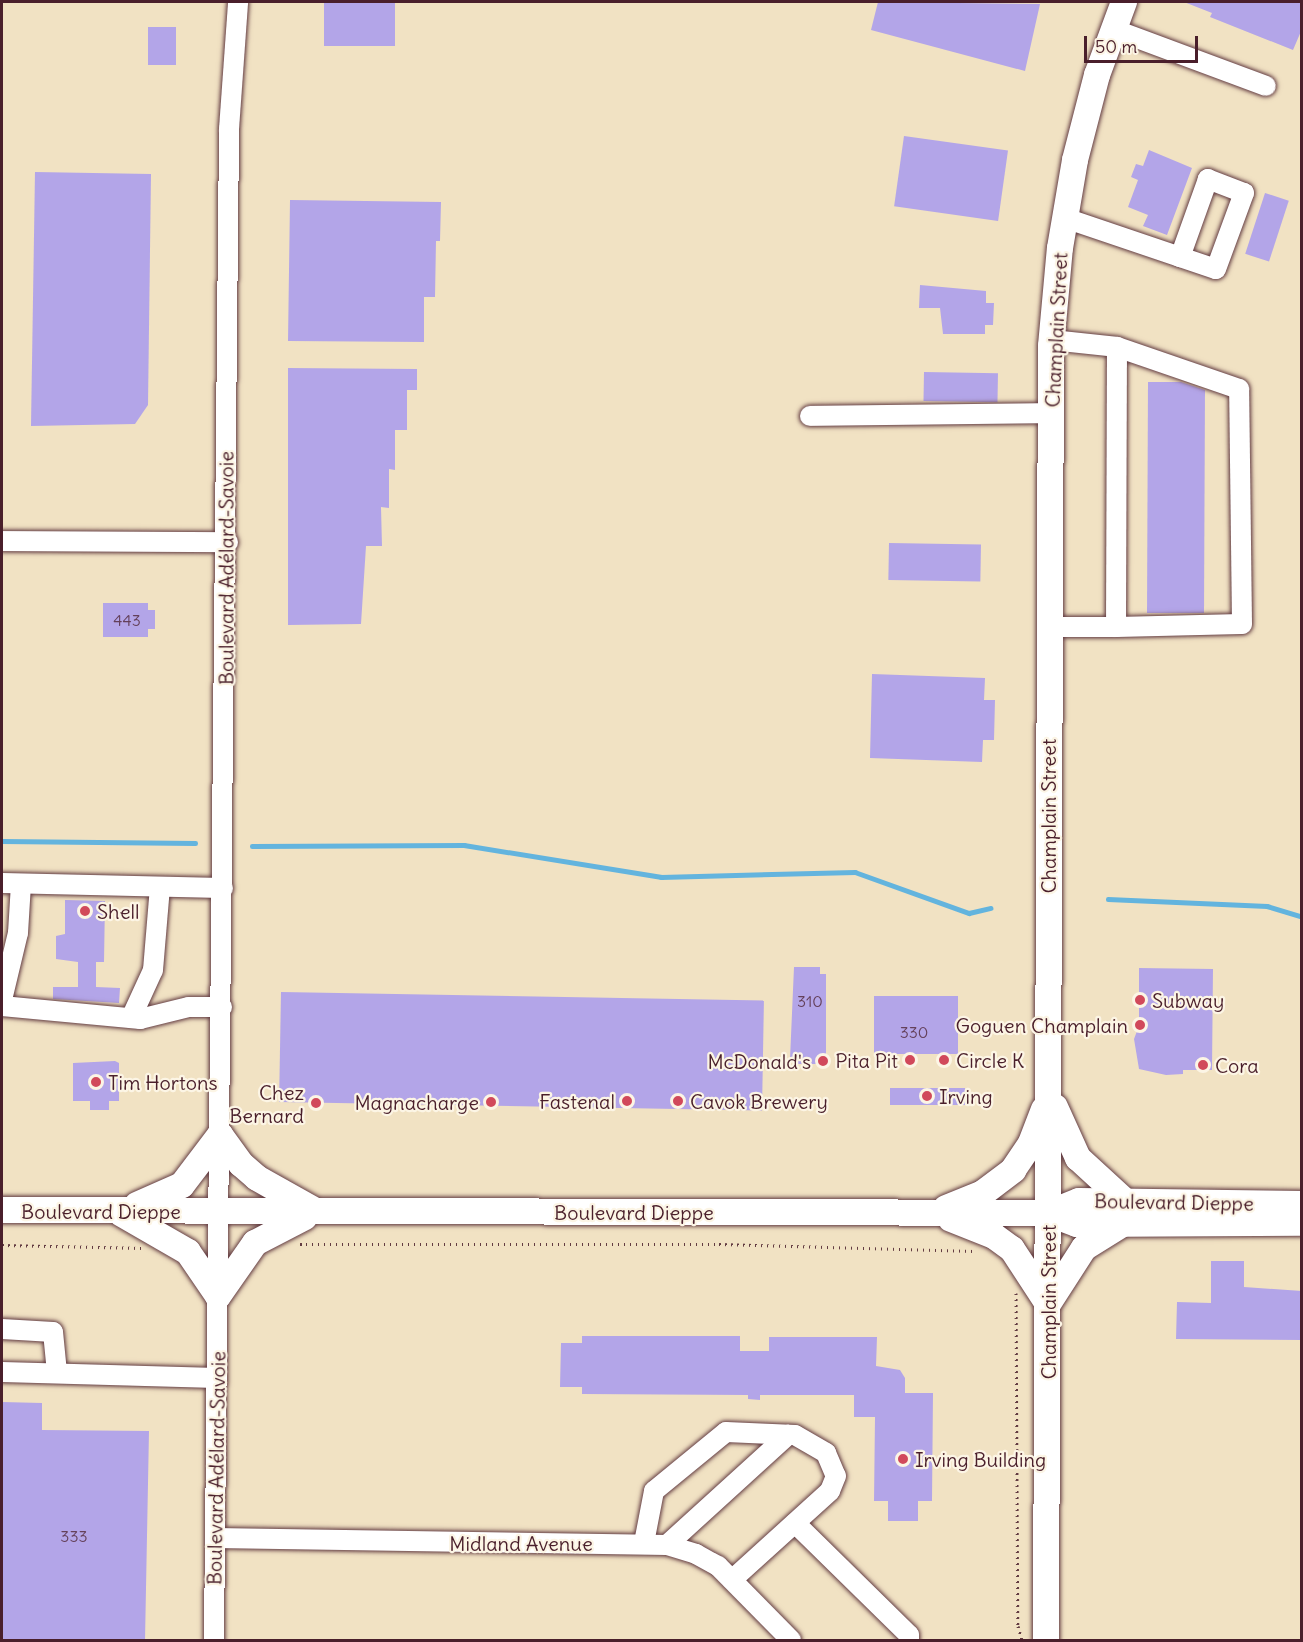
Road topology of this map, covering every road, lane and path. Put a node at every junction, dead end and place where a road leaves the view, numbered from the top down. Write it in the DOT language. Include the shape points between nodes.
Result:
graph roads {
  1 [pos="238,2"];
  2 [pos="1124,2"];
  3 [pos="1113,29"];
  4 [pos="1266,86"];
  5 [pos="1065,218"];
  6 [pos="1180,257"];
  7 [pos="1052,340"];
  8 [pos="1118,347"];
  9 [pos="1050,412"];
  10 [pos="810,416"];
  11 [pos="2,541"];
  12 [pos="228,542"];
  13 [pos="1049,627"];
  14 [pos="1116,627"];
  15 [pos="2,883"];
  16 [pos="21,884"];
  17 [pos="160,887"];
  18 [pos="223,888"];
  19 [pos="2,1000"];
  20 [pos="2,1006"];
  21 [pos="222,1006"];
  22 [pos="131,1018"];
  23 [pos="1050,1092"];
  24 [pos="220,1134"];
  25 [pos="1302,1204"];
  26 [pos="2,1210"];
  27 [pos="116,1211"];
  28 [pos="210,1212"];
  29 [pos="318,1212"];
  30 [pos="1124,1212"];
  31 [pos="936,1213"];
  32 [pos="1049,1213"];
  33 [pos="1302,1223"];
  34 [pos="2,1245"];
  35 [pos="290,1247"];
  36 [pos="151,1252"];
  37 [pos="982,1252"];
  38 [pos="1016,1289"];
  39 [pos="218,1296"];
  40 [pos="1048,1304"];
  41 [pos="2,1329"];
  42 [pos="2,1372"];
  43 [pos="57,1374"];
  44 [pos="218,1378"];
  45 [pos="788,1435"];
  46 [pos="795,1523"];
  47 [pos="215,1538"];
  48 [pos="644,1543"];
  49 [pos="667,1545"];
  50 [pos="732,1580"];
  51 [pos="214,1641"];
  52 [pos="791,1641"];
  53 [pos="909,1641"];
  54 [pos="1022,1641"];
  55 [pos="1046,1641"];
  1 -- 12 [label="street, Boulevard Adélard-Savoie" via="229,129"];
  2 -- 3 [label="main road, Champlain Street"];
  3 -- 4 [label="street"];
  3 -- 5 [label="main road, Champlain Street" via="1080,135"];
  5 -- 6 [label="street"];
  5 -- 7 [label="main road, Champlain Street"];
  7 -- 8 [label="street"];
  7 -- 9 [label="main road, Champlain Street"];
  8 -- 14 [label="street"];
  8 -- 14 [label="street" via="1239,389 1242,624"];
  9 -- 10 [label="street"];
  9 -- 13 [label="main road, Champlain Street"];
  11 -- 12 [label="street"];
  12 -- 18 [label="street, Boulevard Adélard-Savoie"];
  13 -- 14 [label="street"];
  13 -- 23 [label="main road, Champlain Street"];
  15 -- 16 [label="street"];
  16 -- 17 [label="street"];
  16 -- 19 [label="street" via="18,933"];
  17 -- 18 [label="street"];
  17 -- 22 [label="street" via="153,970"];
  18 -- 21 [label="street, Boulevard Adélard-Savoie"];
  20 -- 22 [label="street"];
  21 -- 22 [label="street" via="189,1007"];
  21 -- 24 [label="street, Boulevard Adélard-Savoie"];
  23 -- 30 [label="main road" via="1078,1158"];
  23 -- 31 [label="main road" via="1031,1143 1013,1170 983,1193"];
  23 -- 32 [label="main road, Champlain Street"];
  24 -- 27 [label="main road" via="183,1185 165,1196"];
  24 -- 28 [label="street, Boulevard Adélard-Savoie"];
  24 -- 29 [label="main road" via="237,1159 257,1178"];
  25 -- 30 [label="main road, Boulevard Dieppe"];
  26 -- 27 [label="main road, Boulevard Dieppe"];
  27 -- 28 [label="main road, Boulevard Dieppe"];
  27 -- 39 [label="main road" via="161,1233 188,1252"];
  28 -- 29 [label="main road, Boulevard Dieppe"];
  28 -- 39 [label="street, Boulevard Adélard-Savoie"];
  29 -- 31 [label="main road, Boulevard Dieppe"];
  29 -- 39 [label="main road" via="261,1238 248,1250"];
  30 -- 32 [label="main road, Boulevard Dieppe" via="1079,1201"];
  30 -- 33 [label="main road, Boulevard Dieppe"];
  30 -- 40 [label="main road" via="1084,1248"];
  31 -- 32 [label="main road, Boulevard Dieppe"];
  31 -- 40 [label="main road" via="984,1232 1012,1249"];
  32 -- 40 [label="main road, Champlain Street"];
  34 -- 36 [label="path" via="129,1247"];
  35 -- 37 [label="path" via="719,1244"];
  38 -- 54 [label="path" via="1018,1626"];
  39 -- 44 [label="street, Boulevard Adélard-Savoie"];
  40 -- 55 [label="main road, Champlain Street"];
  41 -- 43 [label="street" via="53,1332"];
  42 -- 43 [label="street"];
  43 -- 44 [label="street"];
  44 -- 47 [label="street, Boulevard Adélard-Savoie"];
  45 -- 46 [label="street" via="826,1453 836,1476 830,1491"];
  45 -- 48 [label="street" via="726,1432 654,1491"];
  45 -- 49 [label="street"];
  46 -- 50 [label="street"];
  46 -- 53 [label="street" via="909,1635"];
  47 -- 48 [label="street, Midland Avenue"];
  47 -- 51 [label="street, Boulevard Adélard-Savoie"];
  48 -- 49 [label="street, Midland Avenue"];
  49 -- 50 [label="street, Midland Avenue" via="696,1554"];
  50 -- 52 [label="street, Midland Avenue"];
}
